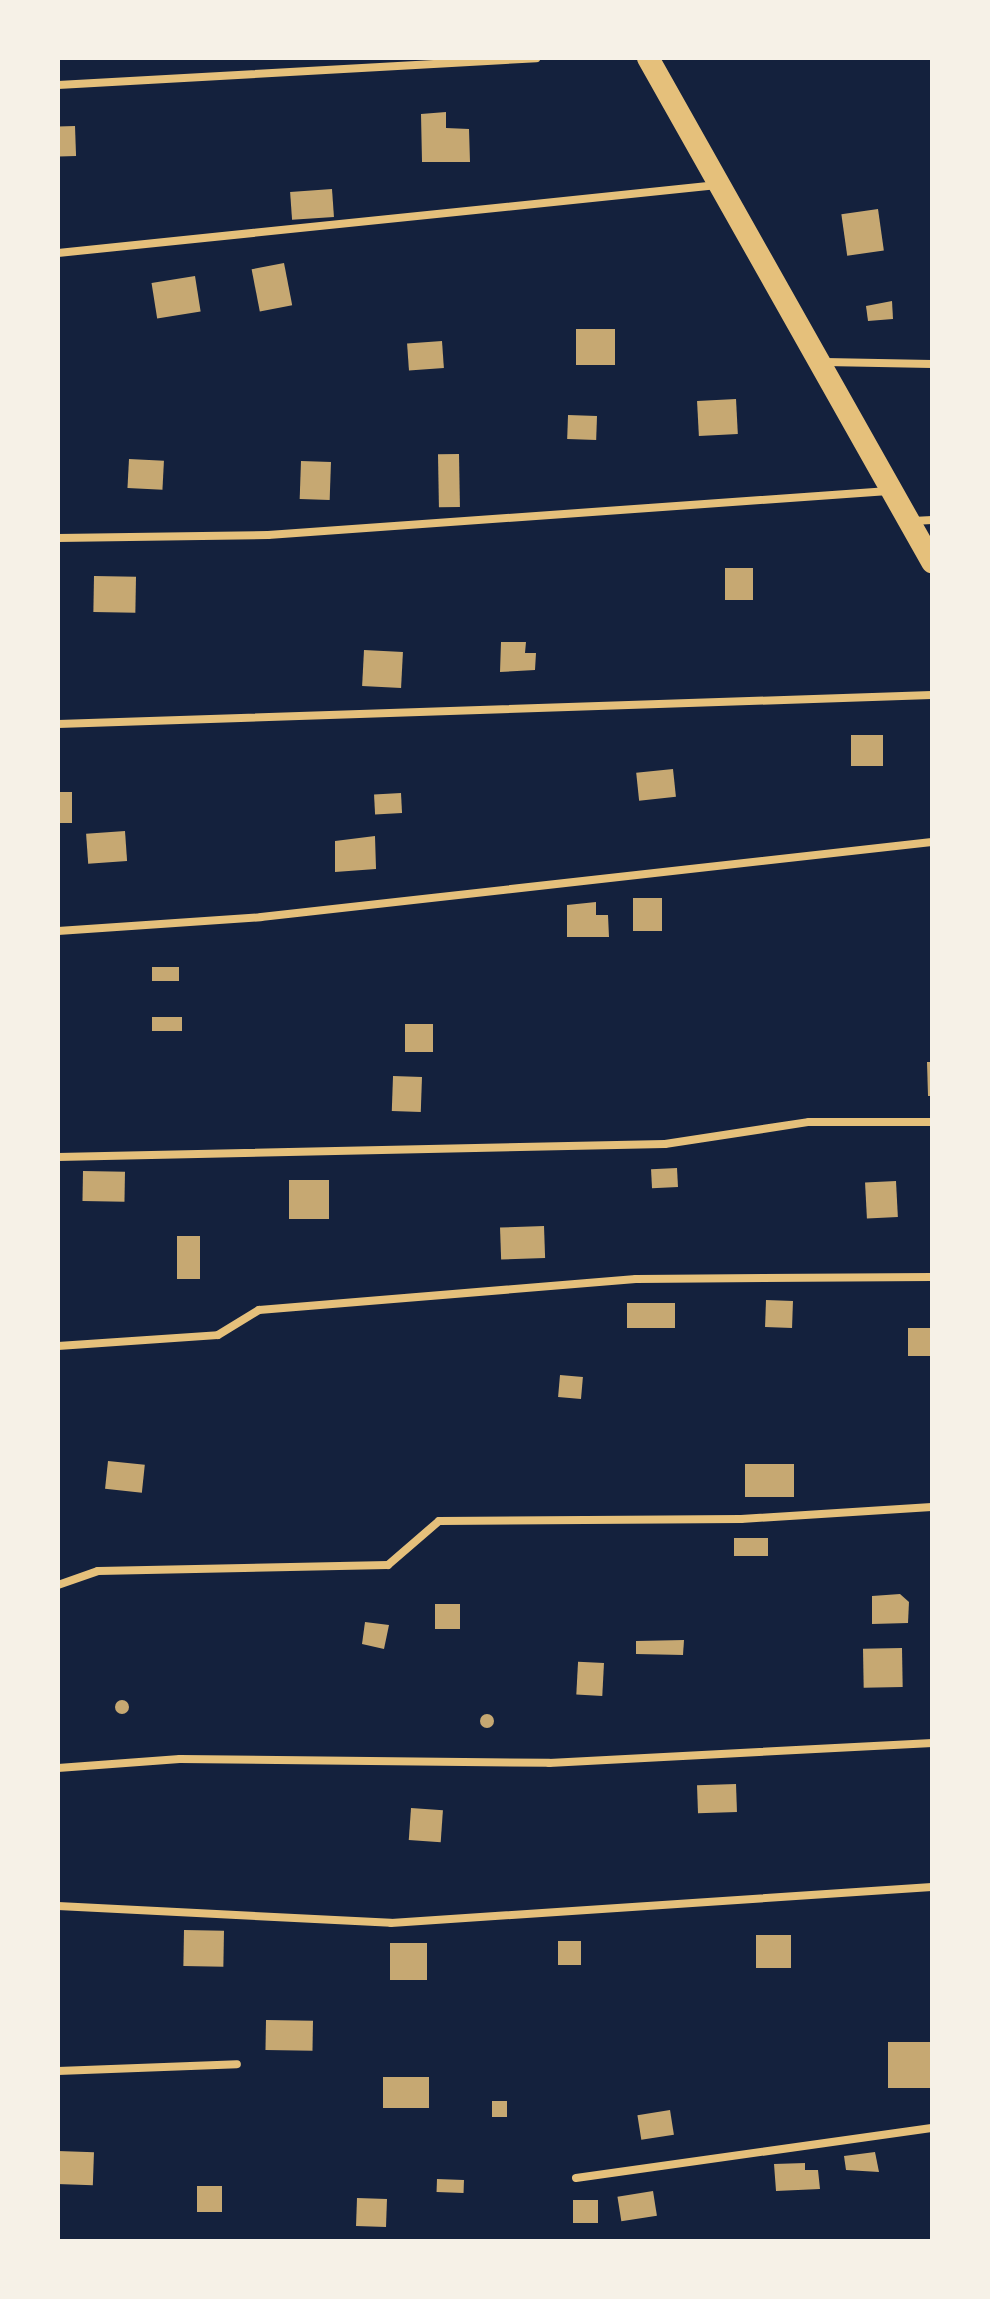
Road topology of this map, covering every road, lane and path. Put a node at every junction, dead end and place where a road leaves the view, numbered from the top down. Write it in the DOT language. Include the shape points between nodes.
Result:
graph roads {
  1 [pos="536,58"];
  2 [pos="648,58"];
  3 [pos="58,85"];
  4 [pos="720,185"];
  5 [pos="58,253"];
  6 [pos="820,362"];
  7 [pos="932,364"];
  8 [pos="892,491"];
  9 [pos="932,520"];
  10 [pos="909,521"];
  11 [pos="58,538"];
  12 [pos="932,562"];
  13 [pos="932,695"];
  14 [pos="58,724"];
  15 [pos="932,842"];
  16 [pos="58,931"];
  17 [pos="932,1122"];
  18 [pos="58,1157"];
  19 [pos="932,1277"];
  20 [pos="58,1346"];
  21 [pos="932,1507"];
  22 [pos="58,1585"];
  23 [pos="932,1743"];
  24 [pos="58,1768"];
  25 [pos="932,1887"];
  26 [pos="58,1906"];
  27 [pos="237,2064"];
  28 [pos="58,2071"];
  29 [pos="932,2128"];
  30 [pos="576,2178"];
  1 -- 3 [label="street"];
  2 -- 4 [label="highway"];
  4 -- 5 [label="street"];
  4 -- 6 [label="highway"];
  6 -- 7 [label="street"];
  6 -- 8 [label="highway"];
  8 -- 10 [label="highway"];
  8 -- 11 [label="street" via="268,535"];
  9 -- 10 [label="street"];
  10 -- 12 [label="highway"];
  13 -- 14 [label="street"];
  15 -- 16 [label="street" via="261,917"];
  17 -- 18 [label="street" via="809,1122 665,1144"];
  19 -- 20 [label="street" via="636,1279 259,1310 218,1335"];
  21 -- 22 [label="street" via="741,1519 439,1521 388,1565 98,1571"];
  23 -- 24 [label="street" via="549,1763 180,1759"];
  25 -- 26 [label="street" via="391,1923"];
  27 -- 28 [label="street"];
  29 -- 30 [label="street"];
}
